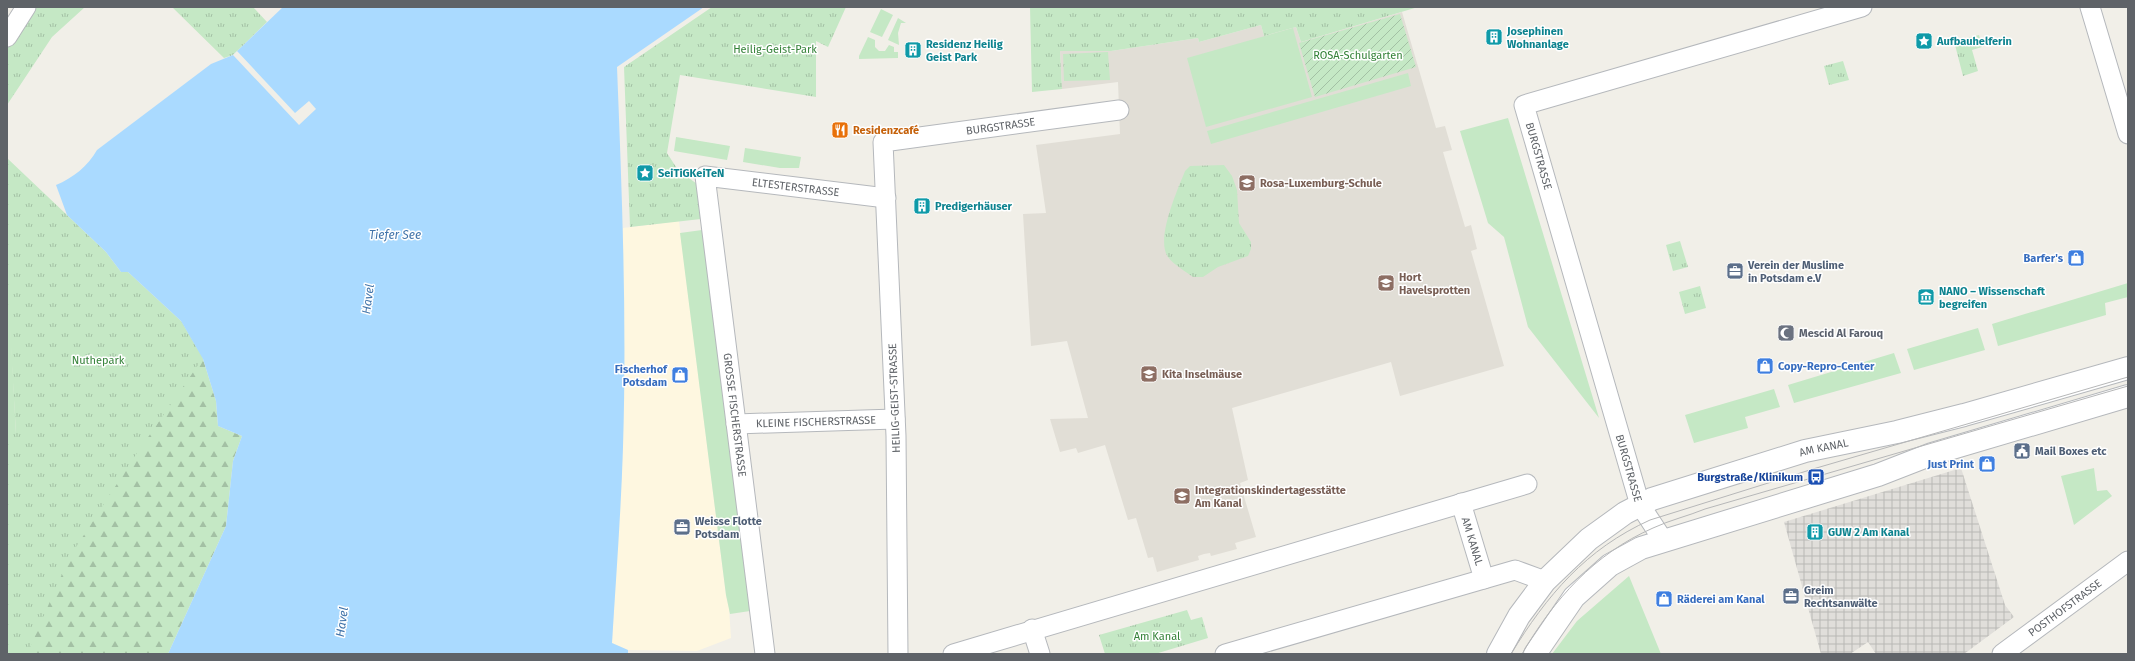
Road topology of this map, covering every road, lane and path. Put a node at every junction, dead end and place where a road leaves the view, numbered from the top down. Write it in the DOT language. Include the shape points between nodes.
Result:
graph roads {
  1 [pos="26,7"];
  2 [pos="1862,7"];
  3 [pos="2090,7"];
  4 [pos="7,37"];
  5 [pos="1119,110"];
  6 [pos="2128,134"];
  7 [pos="883,142"];
  8 [pos="705,176"];
  9 [pos="886,198"];
  10 [pos="2128,368"];
  11 [pos="2128,396"];
  12 [pos="895,420"];
  13 [pos="736,424"];
  14 [pos="1527,484"];
  15 [pos="1461,503"];
  16 [pos="1640,505"];
  17 [pos="1663,540"];
  18 [pos="2128,561"];
  19 [pos="1484,579"];
  20 [pos="1545,581"];
  21 [pos="1574,597"];
  22 [pos="1032,629"];
  23 [pos="765,654"];
  24 [pos="898,654"];
  25 [pos="953,654"];
  26 [pos="1040,654"];
  27 [pos="1224,654"];
  28 [pos="1498,654"];
  29 [pos="1535,654"];
  30 [pos="2002,654"];
  1 -- 4 [label="street"];
  2 -- 16 [label="street, BURGSTRASSE" via="1524,105"];
  3 -- 6 [label="street"];
  5 -- 7 [label="street, BURGSTRASSE"];
  7 -- 9 [label="street, HEILIG-GEIST-STRASSE"];
  8 -- 9 [label="street, ELTESTERSTRASSE"];
  8 -- 13 [label="street, GROSSE FISCHERSTRASSE"];
  9 -- 12 [label="street, HEILIG-GEIST-STRASSE"];
  10 -- 16 [label="street, AM KANAL" via="1964,415 1805,451 1686,487"];
  11 -- 17 [label="street" via="1953,447 1878,475"];
  12 -- 13 [label="street, KLEINE FISCHERSTRASSE"];
  12 -- 24 [label="street, HEILIG-GEIST-STRASSE"];
  13 -- 23 [label="street, GROSSE FISCHERSTRASSE"];
  14 -- 15 [label="street, AM KANAL"];
  15 -- 19 [label="street, AM KANAL"];
  15 -- 22 [label="street, AM KANAL"];
  16 -- 17 [label="street, BURGSTRASSE"];
  16 -- 20 [label="street, AM KANAL" via="1589,539"];
  17 -- 21 [label="street" via="1640,548 1610,565"];
  18 -- 30 [label="street, POSTHOFSTRASSE"];
  19 -- 20 [label="street, AM KANAL" via="1515,570"];
  19 -- 27 [label="street, AM KANAL"];
  20 -- 21 [label="street, AM KANAL"];
  20 -- 28 [label="street" via="1519,616"];
  21 -- 29 [label="street"];
  22 -- 25 [label="street, AM KANAL"];
  22 -- 26 [label="street"];
}
